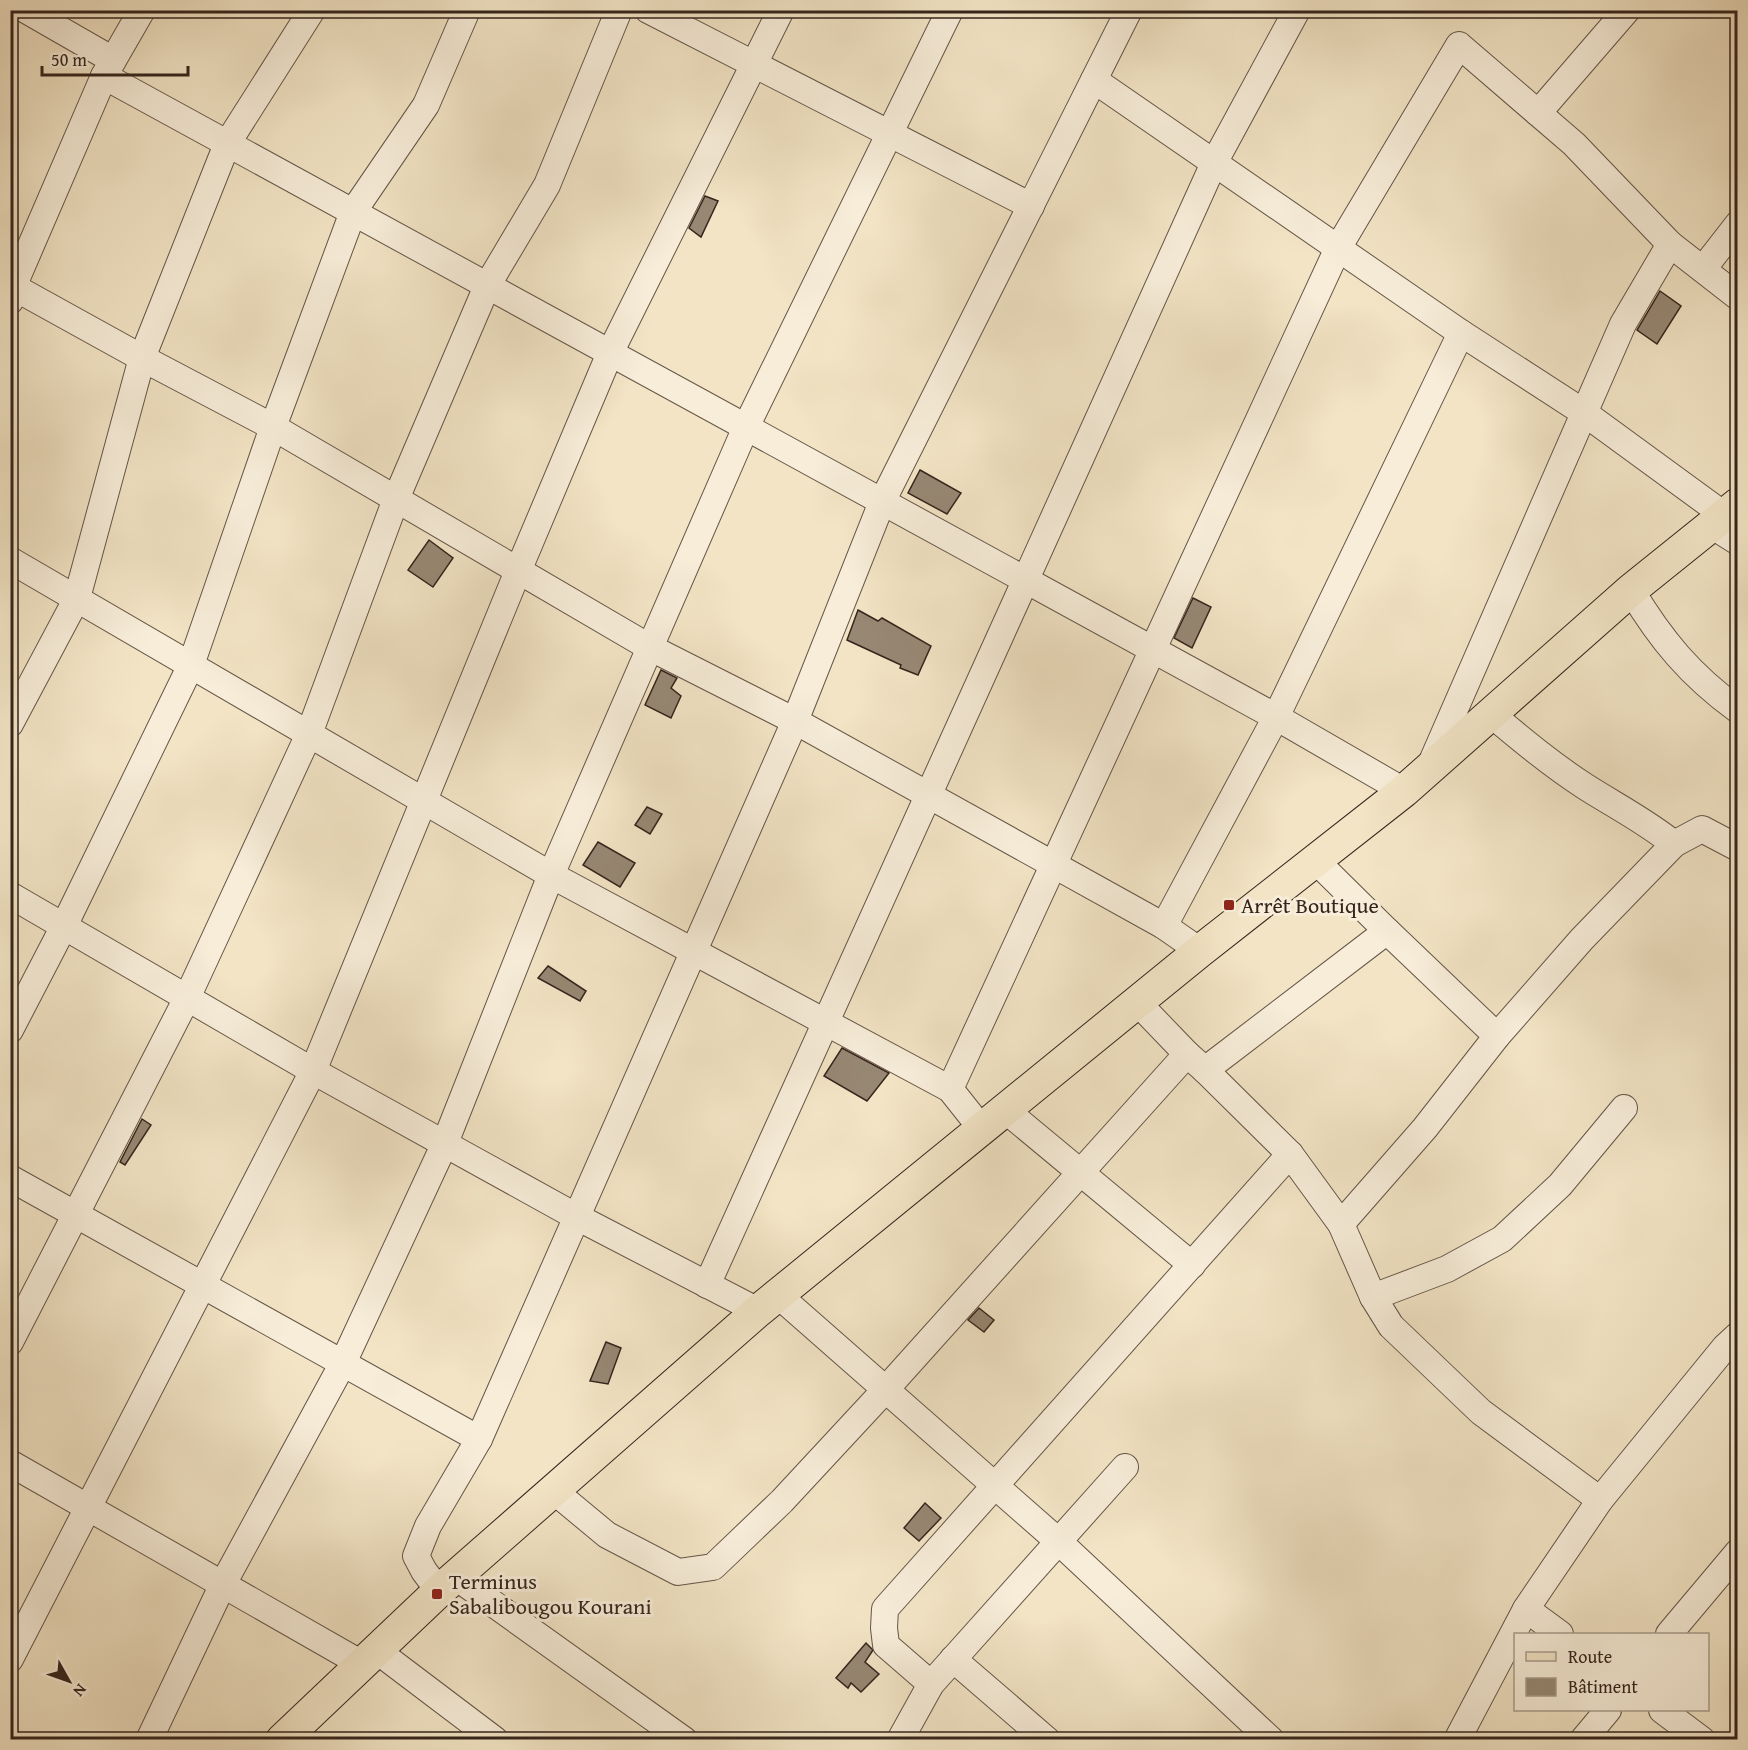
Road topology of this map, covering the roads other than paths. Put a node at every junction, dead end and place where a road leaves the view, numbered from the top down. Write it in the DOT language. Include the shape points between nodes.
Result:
graph roads {
  1 [pos="26,10"];
  2 [pos="142,10"];
  3 [pos="312,10"];
  4 [pos="467,10"];
  5 [pos="619,10"];
  6 [pos="648,10"];
  7 [pos="781,10"];
  8 [pos="950,10"];
  9 [pos="1129,10"];
  10 [pos="1297,10"];
  11 [pos="1627,10"];
  12 [pos="754,65"];
  13 [pos="109,68"];
  14 [pos="1094,80"];
  15 [pos="1538,113"];
  16 [pos="889,134"];
  17 [pos="228,144"];
  18 [pos="1214,163"];
  19 [pos="1031,206"];
  20 [pos="353,213"];
  21 [pos="1737,224"];
  22 [pos="1670,243"];
  23 [pos="1338,248"];
  24 [pos="1703,269"];
  25 [pos="487,286"];
  26 [pos="12,291"];
  27 [pos="1737,297"];
  28 [pos="1461,333"];
  29 [pos="610,353"];
  30 [pos="142,358"];
  31 [pos="1583,412"];
  32 [pos="273,427"];
  33 [pos="746,427"];
  34 [pos="396,499"];
  35 [pos="882,502"];
  36 [pos="1727,521"];
  37 [pos="10,560"];
  38 [pos="518,571"];
  39 [pos="1026,580"];
  40 [pos="1631,590"];
  41 [pos="77,598"];
  42 [pos="649,647"];
  43 [pos="1152,650"];
  44 [pos="191,665"];
  45 [pos="1737,711"];
  46 [pos="1491,714"];
  47 [pos="1276,717"];
  48 [pos="795,721"];
  49 [pos="10,724"];
  50 [pos="309,734"];
  51 [pos="1428,769"];
  52 [pos="1404,792"];
  53 [pos="928,796"];
  54 [pos="425,801"];
  55 [pos="1674,844"];
  56 [pos="1737,848"];
  57 [pos="1315,860"];
  58 [pos="1053,865"];
  59 [pos="551,875"];
  60 [pos="10,895"];
  61 [pos="64,926"];
  62 [pos="1164,926"];
  63 [pos="1387,931"];
  64 [pos="693,951"];
  65 [pos="1200,951"];
  66 [pos="187,998"];
  67 [pos="1138,1003"];
  68 [pos="826,1023"];
  69 [pos="10,1030"];
  70 [pos="1497,1036"];
  71 [pos="1196,1062"];
  72 [pos="313,1071"];
  73 [pos="950,1089"];
  74 [pos="1624,1108"];
  75 [pos="992,1118"];
  76 [pos="445,1143"];
  77 [pos="1290,1154"];
  78 [pos="1081,1172"];
  79 [pos="10,1178"];
  80 [pos="76,1215"];
  81 [pos="577,1217"];
  82 [pos="1341,1224"];
  83 [pos="1192,1265"];
  84 [pos="707,1285"];
  85 [pos="203,1286"];
  86 [pos="1373,1297"];
  87 [pos="768,1303"];
  88 [pos="1737,1335"];
  89 [pos="10,1342"];
  90 [pos="343,1363"];
  91 [pos="886,1389"];
  92 [pos="479,1439"];
  93 [pos="10,1463"];
  94 [pos="1125,1467"];
  95 [pos="995,1486"];
  96 [pos="554,1491"];
  97 [pos="1600,1500"];
  98 [pos="88,1508"];
  99 [pos="1058,1541"];
  100 [pos="1737,1552"];
  101 [pos="223,1584"];
  102 [pos="448,1584"];
  103 [pos="1526,1609"];
  104 [pos="1557,1633"];
  105 [pos="1671,1633"];
  106 [pos="369,1657"];
  107 [pos="10,1659"];
  108 [pos="953,1659"];
  109 [pos="931,1684"];
  110 [pos="1607,1711"];
  111 [pos="1663,1711"];
  112 [pos="289,1737"];
  113 [pos="149,1740"];
  114 [pos="495,1740"];
  115 [pos="684,1740"];
  116 [pos="900,1740"];
  117 [pos="1047,1740"];
  118 [pos="1271,1740"];
  119 [pos="1457,1740"];
  120 [pos="1583,1740"];
  121 [pos="1702,1740"];
  1 -- 13 [label="street"];
  2 -- 13 [label="street"];
  3 -- 17 [label="street"];
  4 -- 20 [label="street" via="426,105"];
  5 -- 25 [label="street" via="547,185"];
  6 -- 12 [label="street"];
  7 -- 12 [label="street"];
  8 -- 16 [label="street"];
  9 -- 14 [label="street"];
  10 -- 18 [label="street"];
  11 -- 15 [label="street"];
  12 -- 16 [label="street"];
  12 -- 29 [label="street"];
  13 -- 17 [label="street"];
  13 -- 26 [label="street"];
  14 -- 18 [label="street"];
  14 -- 19 [label="street"];
  15 -- 22 [label="street" via="1575,144"];
  15 -- 23 [label="street" via="1459,45"];
  16 -- 19 [label="street"];
  16 -- 33 [label="street"];
  17 -- 20 [label="street"];
  17 -- 30 [label="street"];
  18 -- 23 [label="street"];
  18 -- 39 [label="street"];
  19 -- 35 [label="street"];
  20 -- 25 [label="street"];
  20 -- 32 [label="street"];
  21 -- 24 [label="street"];
  22 -- 24 [label="street"];
  22 -- 31 [label="street" via="1623,324"];
  23 -- 28 [label="street"];
  23 -- 43 [label="street"];
  24 -- 27 [label="street"];
  25 -- 29 [label="street"];
  25 -- 34 [label="street"];
  26 -- 30 [label="street"];
  28 -- 31 [label="street"];
  28 -- 47 [label="street"];
  29 -- 33 [label="street"];
  29 -- 38 [label="street"];
  30 -- 32 [label="street"];
  30 -- 41 [label="street"];
  31 -- 36 [label="street"];
  31 -- 51 [label="street"];
  32 -- 34 [label="street"];
  32 -- 44 [label="street"];
  33 -- 35 [label="street"];
  33 -- 42 [label="street"];
  34 -- 38 [label="street"];
  34 -- 50 [label="street"];
  35 -- 39 [label="street"];
  35 -- 48 [label="street"];
  36 -- 40 [label="main road"];
  37 -- 41 [label="street"];
  38 -- 42 [label="street"];
  38 -- 54 [label="street"];
  39 -- 43 [label="street"];
  39 -- 53 [label="street"];
  40 -- 45 [label="street" via="1652,626 1684,664"];
  40 -- 46 [label="main road"];
  41 -- 44 [label="street"];
  41 -- 49 [label="street"];
  42 -- 48 [label="street"];
  42 -- 59 [label="street"];
  43 -- 47 [label="street"];
  43 -- 58 [label="street"];
  44 -- 50 [label="street"];
  44 -- 61 [label="street"];
  46 -- 51 [label="main road"];
  46 -- 55 [label="street" via="1556,766"];
  47 -- 52 [label="street"];
  47 -- 62 [label="street"];
  48 -- 53 [label="street"];
  48 -- 64 [label="street"];
  50 -- 54 [label="street"];
  50 -- 66 [label="street"];
  51 -- 52 [label="main road"];
  52 -- 57 [label="main road"];
  53 -- 58 [label="street"];
  53 -- 68 [label="street"];
  54 -- 59 [label="street"];
  54 -- 72 [label="street"];
  55 -- 56 [label="street" via="1702,829"];
  55 -- 70 [label="street" via="1582,939"];
  57 -- 63 [label="street"];
  57 -- 65 [label="main road"];
  58 -- 62 [label="street"];
  58 -- 73 [label="street"];
  59 -- 64 [label="street"];
  59 -- 76 [label="street"];
  60 -- 61 [label="street"];
  61 -- 66 [label="street"];
  61 -- 69 [label="street"];
  62 -- 65 [label="street"];
  63 -- 70 [label="street"];
  63 -- 71 [label="street"];
  64 -- 68 [label="street"];
  64 -- 81 [label="street"];
  65 -- 67 [label="main road"];
  66 -- 72 [label="street"];
  66 -- 80 [label="street"];
  67 -- 71 [label="street"];
  67 -- 75 [label="main road"];
  68 -- 73 [label="street"];
  68 -- 84 [label="street"];
  70 -- 82 [label="street" via="1425,1128"];
  71 -- 77 [label="street"];
  71 -- 78 [label="street"];
  72 -- 76 [label="street"];
  72 -- 85 [label="street"];
  73 -- 75 [label="street"];
  74 -- 86 [label="street" via="1560,1185 1502,1239 1448,1269"];
  75 -- 78 [label="street"];
  75 -- 87 [label="main road"];
  76 -- 81 [label="street"];
  76 -- 90 [label="street"];
  77 -- 82 [label="street"];
  77 -- 83 [label="street"];
  78 -- 83 [label="street"];
  78 -- 91 [label="street"];
  79 -- 80 [label="street"];
  80 -- 85 [label="street"];
  80 -- 89 [label="street"];
  81 -- 84 [label="street"];
  81 -- 92 [label="street"];
  82 -- 86 [label="street"];
  83 -- 95 [label="street"];
  84 -- 87 [label="street"];
  85 -- 90 [label="street"];
  85 -- 98 [label="street"];
  86 -- 97 [label="street" via="1391,1326 1481,1412"];
  87 -- 91 [label="street"];
  87 -- 96 [label="main road"];
  88 -- 97 [label="street"];
  90 -- 92 [label="street"];
  90 -- 101 [label="street"];
  91 -- 95 [label="street"];
  91 -- 96 [label="street" via="783,1501 713,1567 678,1572 607,1535"];
  92 -- 102 [label="street" via="428,1526 416,1556 424,1571"];
  93 -- 98 [label="street"];
  94 -- 99 [label="street"];
  95 -- 99 [label="street"];
  95 -- 109 [label="street" via="885,1609 886,1645"];
  96 -- 102 [label="main road"];
  97 -- 103 [label="street"];
  98 -- 101 [label="street"];
  98 -- 107 [label="street"];
  99 -- 108 [label="street"];
  99 -- 118 [label="street"];
  100 -- 105 [label="street"];
  101 -- 106 [label="street"];
  101 -- 113 [label="street"];
  102 -- 106 [label="main road"];
  102 -- 115 [label="street"];
  103 -- 104 [label="street"];
  103 -- 119 [label="street"];
  106 -- 112 [label="main road"];
  106 -- 114 [label="street"];
  108 -- 109 [label="street"];
  108 -- 117 [label="street"];
  109 -- 116 [label="street"];
  110 -- 120 [label="street"];
  111 -- 121 [label="street"];
}
